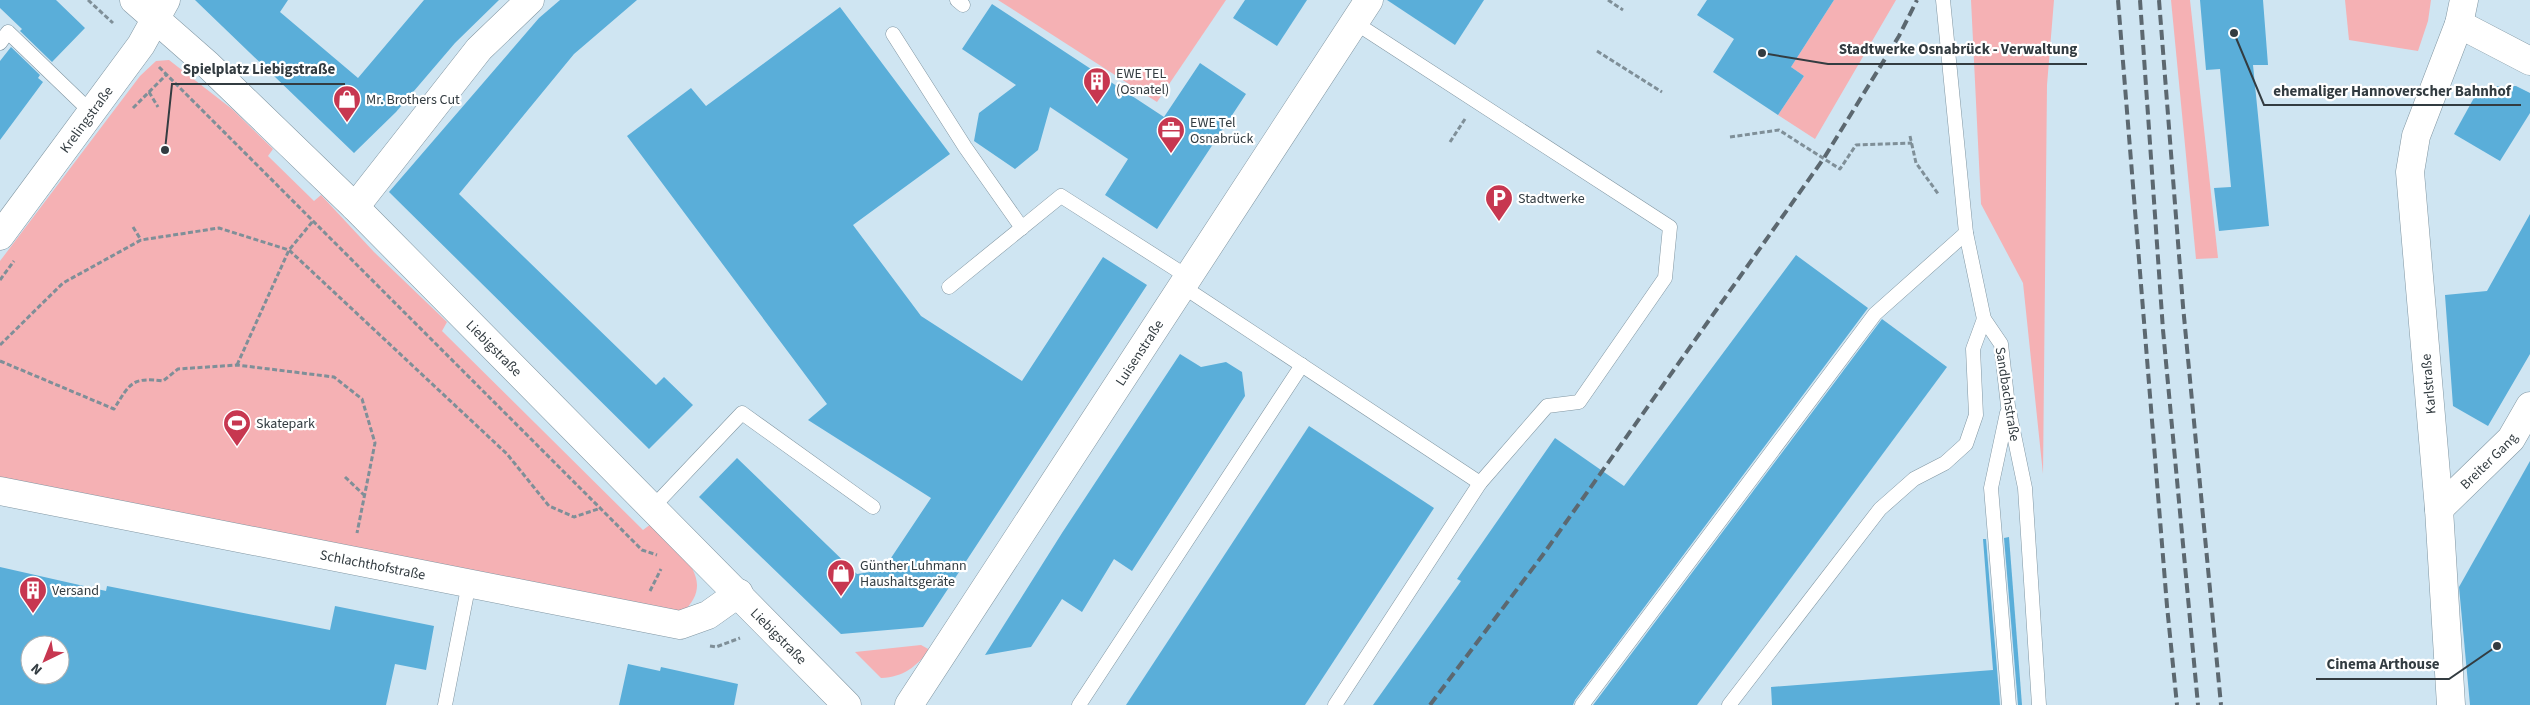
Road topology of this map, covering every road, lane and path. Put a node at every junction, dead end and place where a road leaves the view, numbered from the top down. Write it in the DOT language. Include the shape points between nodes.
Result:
graph roads {
  1 [pos="88,0"];
  2 [pos="134,0"];
  3 [pos="530,0"];
  4 [pos="1369,0"];
  5 [pos="1608,0"];
  6 [pos="1943,0"];
  7 [pos="161,10"];
  8 [pos="1623,10"];
  9 [pos="2462,12"];
  10 [pos="1354,22"];
  11 [pos="893,34"];
  12 [pos="0,43"];
  13 [pos="141,45"];
  14 [pos="1596,51"];
  15 [pos="2530,61"];
  16 [pos="149,92"];
  17 [pos="1662,92"];
  18 [pos="158,107"];
  19 [pos="91,112"];
  20 [pos="1910,136"];
  21 [pos="1730,137"];
  22 [pos="1912,143"];
  23 [pos="355,207"];
  24 [pos="313,221"];
  25 [pos="133,227"];
  26 [pos="1022,228"];
  27 [pos="1966,233"];
  28 [pos="0,236"];
  29 [pos="141,240"];
  30 [pos="290,250"];
  31 [pos="1185,281"];
  32 [pos="949,286"];
  33 [pos="1984,320"];
  34 [pos="0,345"];
  35 [pos="0,361"];
  36 [pos="237,365"];
  37 [pos="1302,365"];
  38 [pos="2008,406"];
  39 [pos="2530,406"];
  40 [pos="345,477"];
  41 [pos="1480,483"];
  42 [pos="0,491"];
  43 [pos="364,495"];
  44 [pos="872,507"];
  45 [pos="601,508"];
  46 [pos="653,508"];
  47 [pos="2439,509"];
  48 [pos="355,541"];
  49 [pos="642,550"];
  50 [pos="469,583"];
  51 [pos="738,593"];
  52 [pos="445,705"];
  53 [pos="847,705"];
  54 [pos="909,705"];
  55 [pos="1079,705"];
  56 [pos="1335,705"];
  57 [pos="1582,705"];
  58 [pos="1729,705"];
  59 [pos="2009,705"];
  60 [pos="2039,705"];
  61 [pos="2451,705"];
  1 -- 13 [label="path"];
  2 -- 7 [label="street, Liebigstraße"];
  3 -- 23 [label="street" via="479,49"];
  4 -- 10 [label="street, Luisenstraße"];
  5 -- 8 [label="path"];
  6 -- 27 [label="lane, Sandbachstraße"];
  7 -- 13 [label="street, Krelingstraße"];
  7 -- 23 [label="street, Liebigstraße" via="208,65"];
  9 -- 15 [label="street"];
  9 -- 47 [label="street, Karlstraße" via="2416,136 2410,172"];
  10 -- 31 [label="street, Luisenstraße"];
  10 -- 41 [label="lane" via="1670,227 1665,278 1578,402 1547,406"];
  11 -- 26 [label="lane" via="965,147"];
  12 -- 19 [label="lane" via="8,32"];
  13 -- 19 [label="street, Krelingstraße"];
  13 -- 24 [label="path" via="166,75"];
  14 -- 17 [label="path"];
  16 -- 18 [label="path"];
  19 -- 28 [label="street, Krelingstraße"];
  20 -- 22 [label="path"];
  21 -- 22 [label="path" via="1779,130 1840,168 1856,145"];
  22 -- 27 [label="path" via="1916,163"];
  23 -- 46 [label="street, Liebigstraße"];
  24 -- 30 [label="path"];
  24 -- 45 [label="path"];
  25 -- 29 [label="path"];
  26 -- 31 [label="lane" via="1061,196"];
  26 -- 32 [label="lane"];
  27 -- 33 [label="lane, Sandbachstraße"];
  27 -- 57 [label="lane" via="1875,314"];
  29 -- 30 [label="path" via="219,228"];
  29 -- 34 [label="path" via="63,283"];
  30 -- 36 [label="path"];
  30 -- 45 [label="path" via="507,454 548,506 574,517"];
  31 -- 37 [label="lane"];
  31 -- 54 [label="street, Luisenstraße"];
  33 -- 38 [label="lane, Sandbachstraße" via="2001,344"];
  33 -- 58 [label="lane" via="1973,349 1976,415 1966,444 1945,463 1914,479 1880,509"];
  35 -- 36 [label="path" via="114,409 127,387 144,379 163,381 178,369"];
  36 -- 43 [label="path" via="334,377 362,399 374,443"];
  37 -- 41 [label="lane"];
  37 -- 55 [label="lane"];
  38 -- 59 [label="lane" via="1991,488"];
  38 -- 60 [label="lane, Sandbachstraße" via="2024,488"];
  39 -- 47 [label="street, Breiter Gang" via="2511,439"];
  40 -- 43 [label="path"];
  41 -- 56 [label="lane"];
  42 -- 50 [label="street, Schlachthofstraße"];
  43 -- 48 [label="path"];
  44 -- 46 [label="lane" via="742,413"];
  45 -- 49 [label="path"];
  46 -- 51 [label="street, Liebigstraße"];
  47 -- 61 [label="street, Karlstraße"];
  50 -- 51 [label="street, Schlachthofstraße" via="680,625 708,616"];
  50 -- 52 [label="lane"];
  51 -- 53 [label="street, Liebigstraße"];
}
